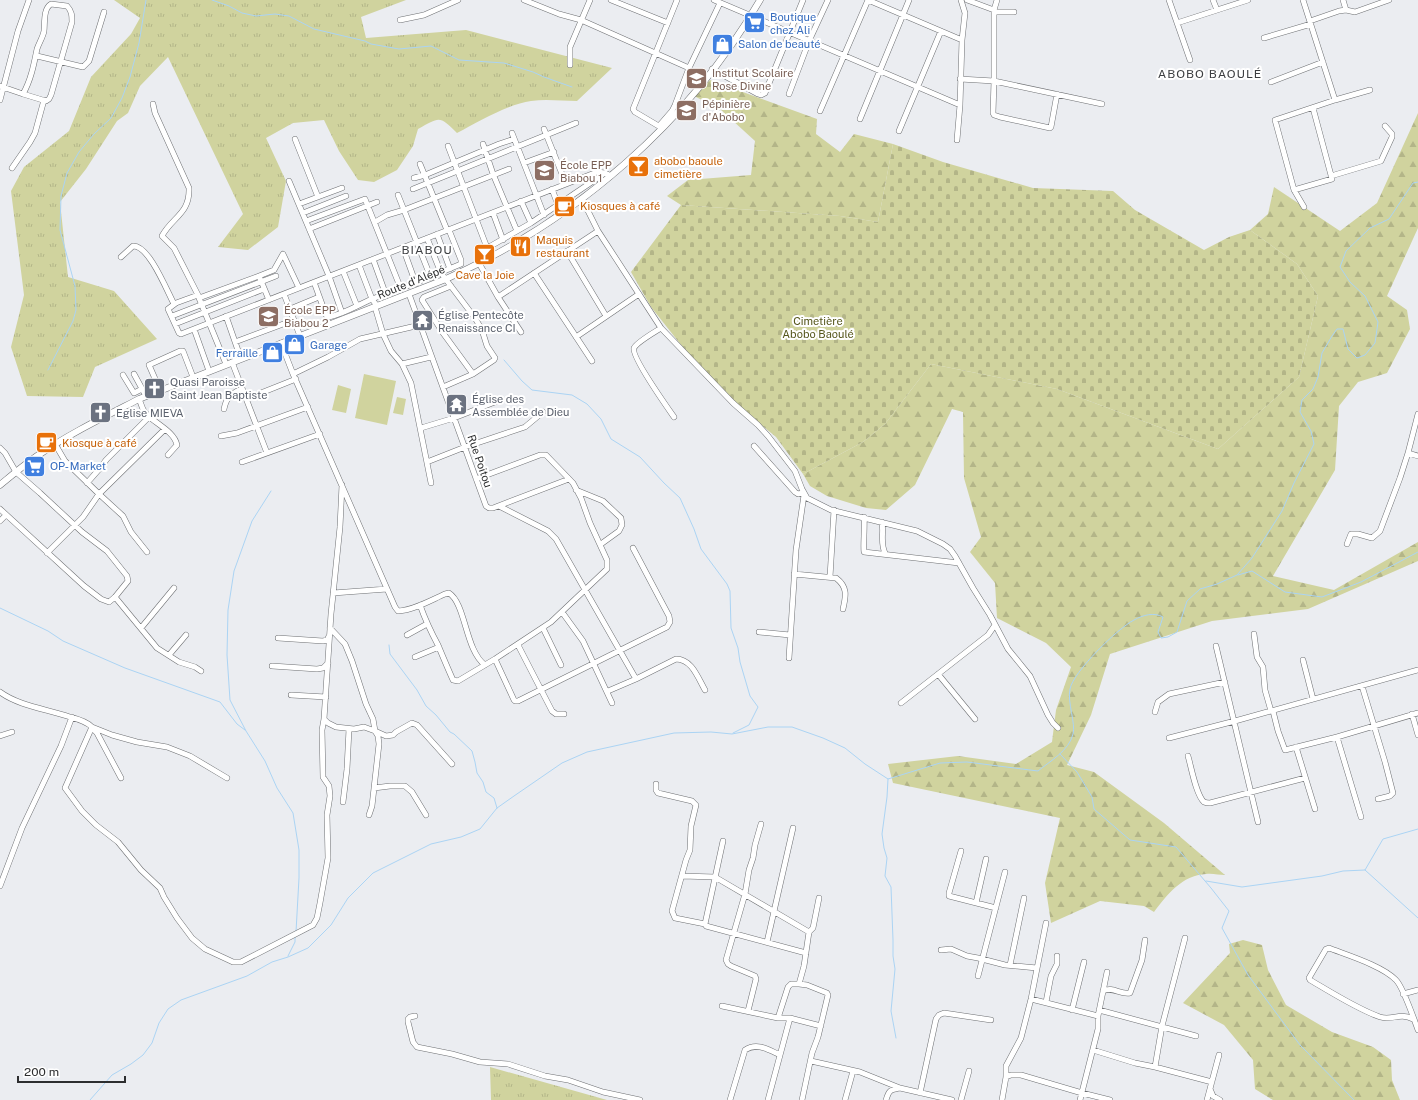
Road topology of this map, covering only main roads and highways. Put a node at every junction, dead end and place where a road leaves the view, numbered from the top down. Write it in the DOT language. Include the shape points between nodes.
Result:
graph roads {
  1 [pos="760,0"];
  2 [pos="0,485"];
  1 -- 2 [label="main road, Route d'Alépé" via="695,92 661,127 611,176 582,199 515,243 446,279 139,399 55,444"];
}
